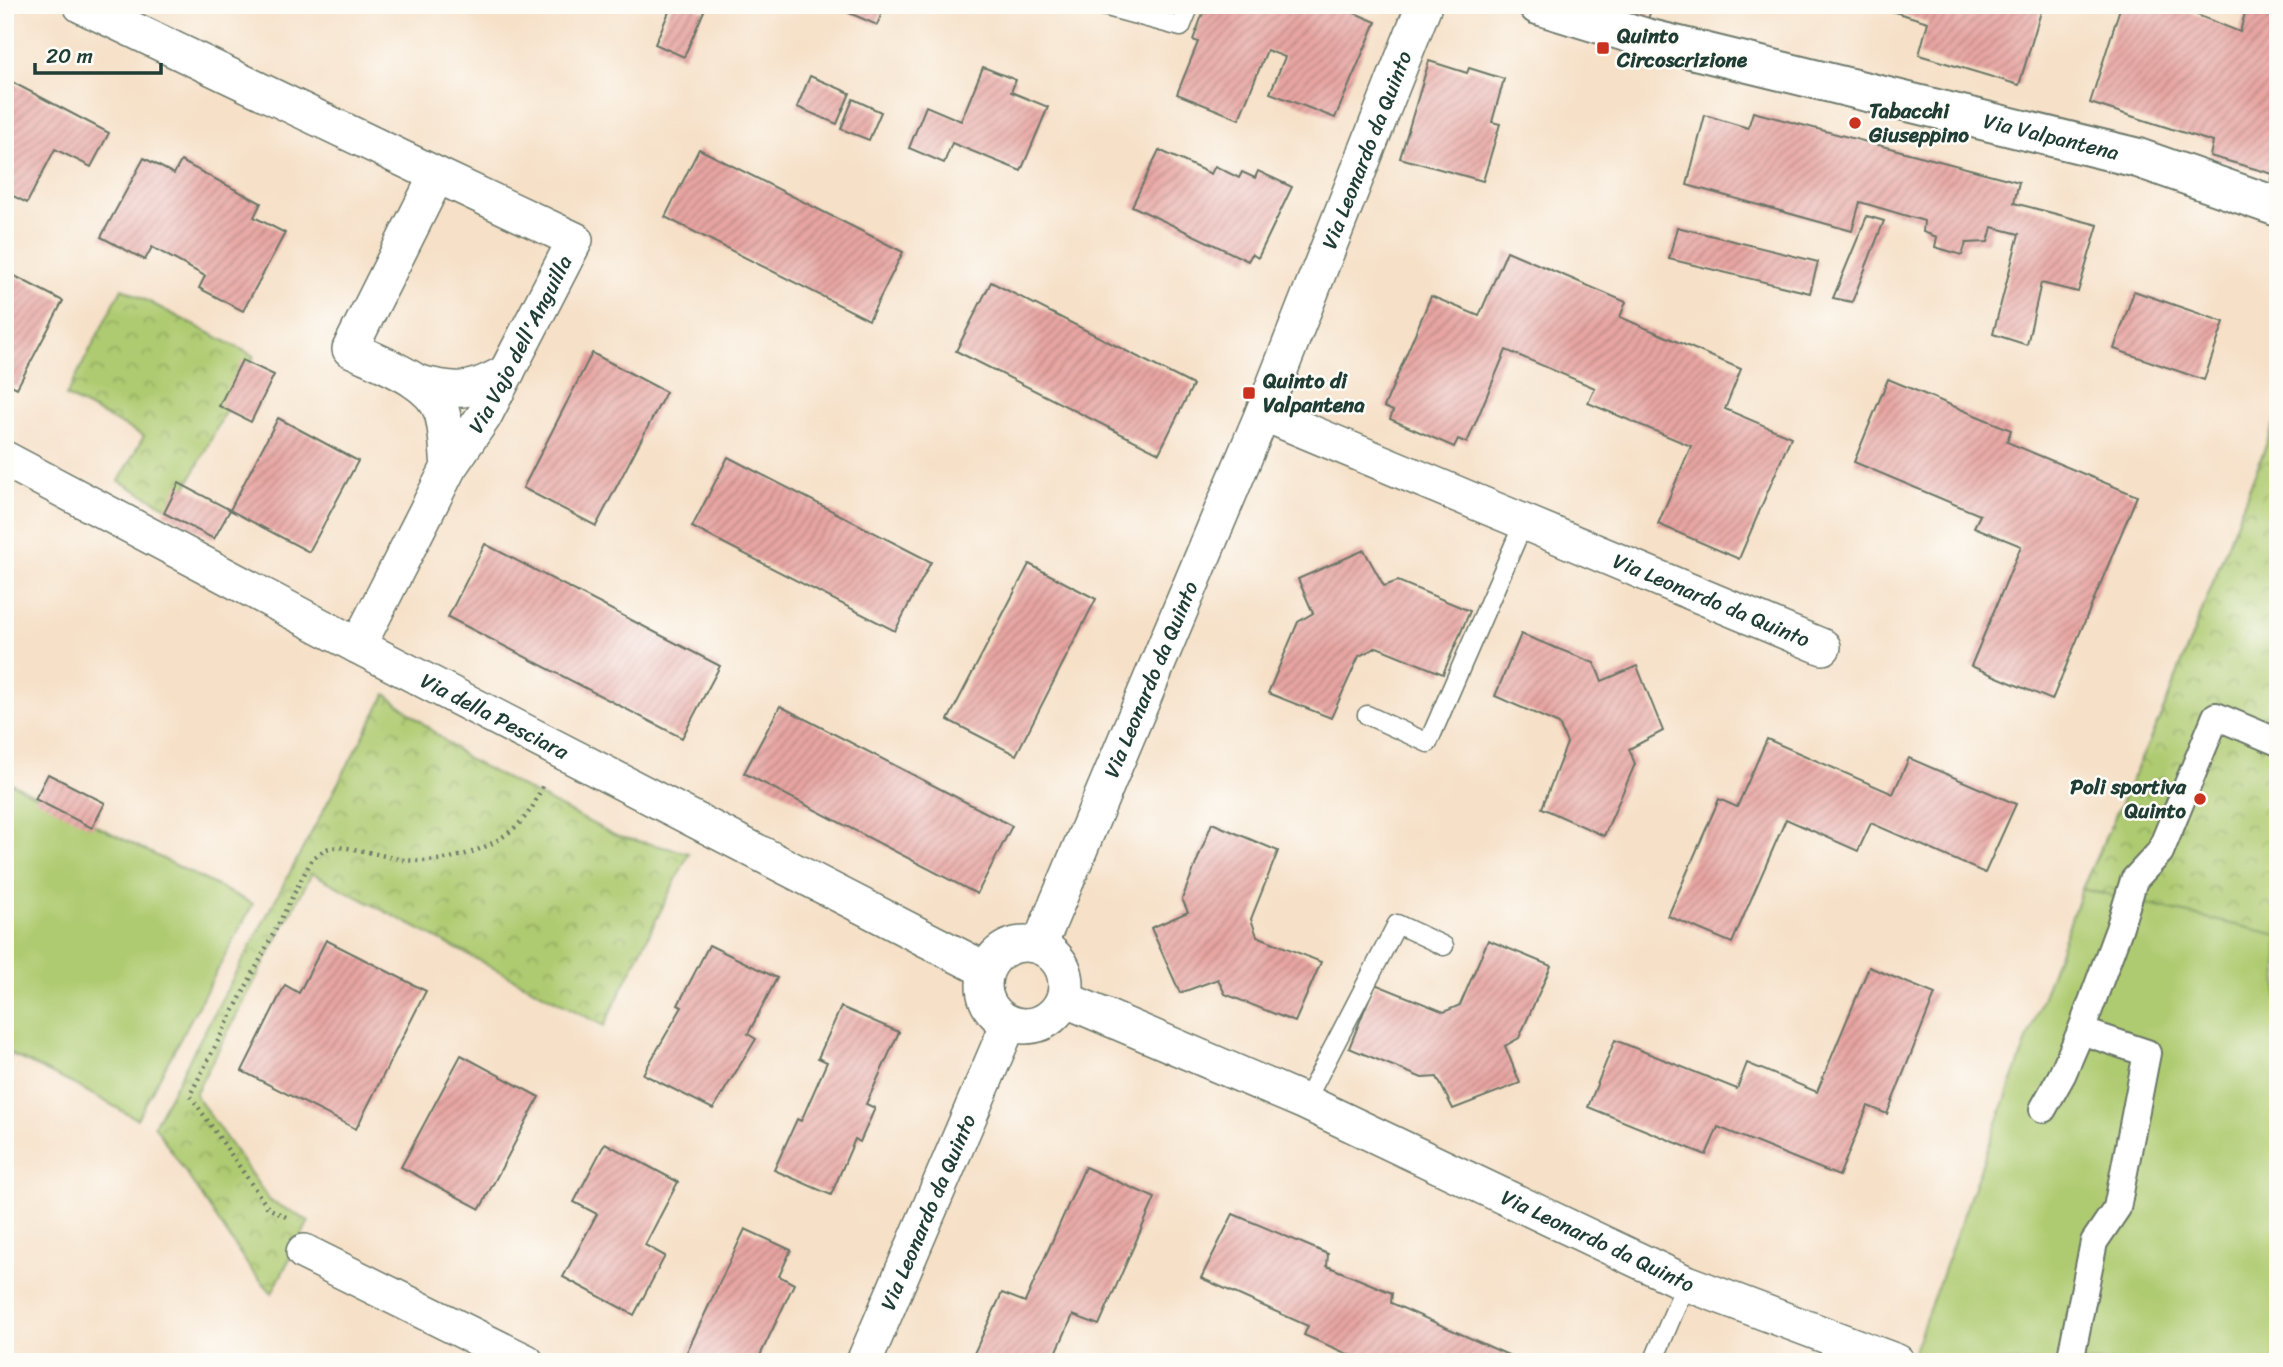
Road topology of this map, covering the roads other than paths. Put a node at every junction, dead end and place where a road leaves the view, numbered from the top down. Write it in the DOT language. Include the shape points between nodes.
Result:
graph roads {
  1 [pos="81,5"];
  2 [pos="1100,5"];
  3 [pos="1190,5"];
  4 [pos="1424,5"];
  5 [pos="1538,5"];
  6 [pos="438,175"];
  7 [pos="2278,207"];
  8 [pos="507,372"];
  9 [pos="419,383"];
  10 [pos="1263,412"];
  11 [pos="5,459"];
  12 [pos="449,467"];
  13 [pos="1524,522"];
  14 [pos="358,646"];
  15 [pos="1823,647"];
  16 [pos="1367,715"];
  17 [pos="2278,742"];
  18 [pos="1039,946"];
  19 [pos="1444,946"];
  20 [pos="986,970"];
  21 [pos="1063,999"];
  22 [pos="1010,1023"];
  23 [pos="2081,1031"];
  24 [pos="1305,1102"];
  25 [pos="2043,1109"];
  26 [pos="304,1252"];
  27 [pos="1686,1283"];
  28 [pos="526,1362"];
  29 [pos="864,1362"];
  30 [pos="1653,1362"];
  31 [pos="1897,1362"];
  32 [pos="2070,1362"];
  1 -- 6 [label="street, Via Vajo dell'Anguilla"];
  2 -- 3 [label="lane" via="1181,27"];
  4 -- 10 [label="street, Via Leonardo da Quinto"];
  5 -- 7 [label="street, Via Valpantena" via="1646,38 2138,158"];
  6 -- 8 [label="street, Via Vajo dell'Anguilla" via="575,240"];
  6 -- 9 [label="street, Via Vajo dell'Anguilla" via="350,349"];
  8 -- 9 [label="street" via="471,389 450,391"];
  8 -- 12 [label="street, Via Vajo dell'Anguilla"];
  9 -- 12 [label="street, Via Vajo dell'Anguilla" via="442,413"];
  10 -- 13 [label="street, Via Leonardo da Quinto"];
  10 -- 18 [label="street, Via Leonardo da Quinto"];
  11 -- 14 [label="street, Via della Pesciara"];
  12 -- 14 [label="street, Via Vajo dell'Anguilla"];
  13 -- 15 [label="street, Via Leonardo da Quinto"];
  13 -- 16 [label="lane" via="1428,743"];
  14 -- 20 [label="street, Via della Pesciara"];
  17 -- 23 [label="street" via="2216,716 2160,852 2134,880"];
  18 -- 20 [label="street" via="1002,950"];
  18 -- 21 [label="street" via="1064,973"];
  19 -- 24 [label="lane" via="1397,924"];
  20 -- 22 [label="street" via="985,996 999,1017"];
  21 -- 22 [label="street" via="1048,1019 1035,1025"];
  21 -- 24 [label="street, Via Leonardo da Quinto"];
  22 -- 29 [label="street, Via Leonardo da Quinto"];
  23 -- 25 [label="street"];
  23 -- 32 [label="street" via="2147,1053 2117,1208 2094,1242"];
  24 -- 27 [label="street, Via Leonardo da Quinto"];
  26 -- 28 [label="street"];
  27 -- 30 [label="lane"];
  27 -- 31 [label="street, Via Leonardo da Quinto"];
}
